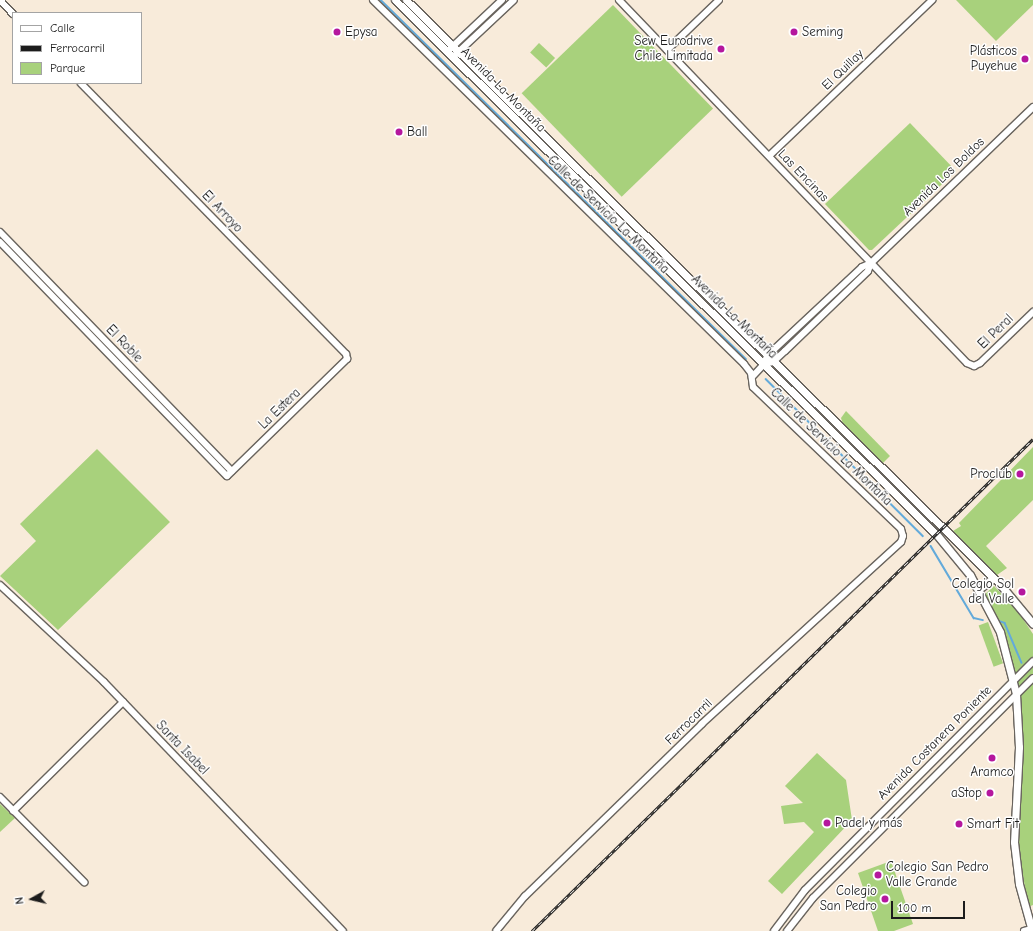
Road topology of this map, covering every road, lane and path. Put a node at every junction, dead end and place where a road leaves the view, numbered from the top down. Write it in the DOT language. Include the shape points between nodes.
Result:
graph roads {
  1 [pos="373,0"];
  2 [pos="395,0"];
  3 [pos="406,0"];
  4 [pos="502,0"];
  5 [pos="514,0"];
  6 [pos="619,0"];
  7 [pos="719,0"];
  8 [pos="932,0"];
  9 [pos="1,2"];
  10 [pos="12,13"];
  11 [pos="420,20"];
  12 [pos="450,49"];
  13 [pos="667,50"];
  14 [pos="456,55"];
  15 [pos="82,84"];
  16 [pos="1033,107"];
  17 [pos="769,156"];
  18 [pos="0,232"];
  19 [pos="0,242"];
  20 [pos="871,263"];
  21 [pos="35,268"];
  22 [pos="30,273"];
  23 [pos="1033,312"];
  24 [pos="347,357"];
  25 [pos="770,359"];
  26 [pos="764,364"];
  27 [pos="972,366"];
  28 [pos="752,377"];
  29 [pos="232,471"];
  30 [pos="227,476"];
  31 [pos="903,536"];
  32 [pos="993,578"];
  33 [pos="0,586"];
  34 [pos="979,589"];
  35 [pos="1033,624"];
  36 [pos="1033,661"];
  37 [pos="1033,678"];
  38 [pos="1013,680"];
  39 [pos="1016,694"];
  40 [pos="123,702"];
  41 [pos="0,797"];
  42 [pos="13,811"];
  43 [pos="84,882"];
  44 [pos="1030,930"];
  45 [pos="344,931"];
  46 [pos="496,931"];
  47 [pos="774,931"];
  48 [pos="787,931"];
  1 -- 28 [label="street, Calle de Servicio La Montaña" via="744,364"];
  2 -- 11 [label="main road, Avenida La Montaña"];
  3 -- 11 [label="main road, Avenida La Montaña"];
  4 -- 12 [label="street"];
  5 -- 14 [label="street"];
  6 -- 13 [label="street, Las Encinas"];
  7 -- 13 [label="street"];
  8 -- 17 [label="street, El Quillay"];
  9 -- 10 [label="street"];
  11 -- 12 [label="main road, Avenida La Montaña"];
  12 -- 14 [label="main road, Avenida La Montaña"];
  13 -- 17 [label="street, Las Encinas"];
  14 -- 25 [label="main road, Avenida La Montaña"];
  14 -- 26 [label="main road, Avenida La Montaña"];
  15 -- 24 [label="street, El Arroyo"];
  16 -- 20 [label="street, Avenida Los Boldos"];
  17 -- 20 [label="street, Las Encinas"];
  18 -- 21 [label="street, El Roble"];
  19 -- 22 [label="street, El Roble"];
  20 -- 25 [label="street, Avenida Los Boldos" via="868,271"];
  20 -- 27 [label="street, Las Encinas" via="967,364"];
  21 -- 22 [label="street"];
  21 -- 29 [label="street, El Roble"];
  22 -- 30 [label="street, El Roble"];
  23 -- 27 [label="street, El Peral" via="980,363"];
  24 -- 29 [label="street, La Estera"];
  25 -- 26 [label="street"];
  25 -- 32 [label="main road, Avenida La Montaña"];
  26 -- 28 [label="street"];
  26 -- 34 [label="main road, Avenida La Montaña" via="937,534"];
  28 -- 31 [label="street, Calle de Servicio La Montaña" via="753,387 901,530"];
  29 -- 30 [label="street, La Estera"];
  31 -- 46 [label="street, Ferrocarril" via="901,542 696,729 525,896"];
  32 -- 34 [label="main road"];
  32 -- 35 [label="main road, Avenida La Montaña"];
  33 -- 40 [label="street, Santa Isabel" via="87,664"];
  34 -- 38 [label="main road, Avenida La Montaña" via="1000,632"];
  36 -- 38 [label="street, Avenida Costanera Poniente"];
  37 -- 39 [label="street, Avenida Costanera Poniente"];
  38 -- 39 [label="main road, Avenida La Montaña"];
  38 -- 47 [label="street, Avenida Costanera Poniente" via="805,890"];
  39 -- 44 [label="main road, Avenida La Montaña" via="1019,747 1014,842 1019,884"];
  39 -- 48 [label="street, Avenida Costanera Poniente" via="813,898"];
  40 -- 42 [label="street"];
  40 -- 45 [label="street, Santa Isabel"];
  41 -- 42 [label="street"];
  42 -- 43 [label="street"];
}
